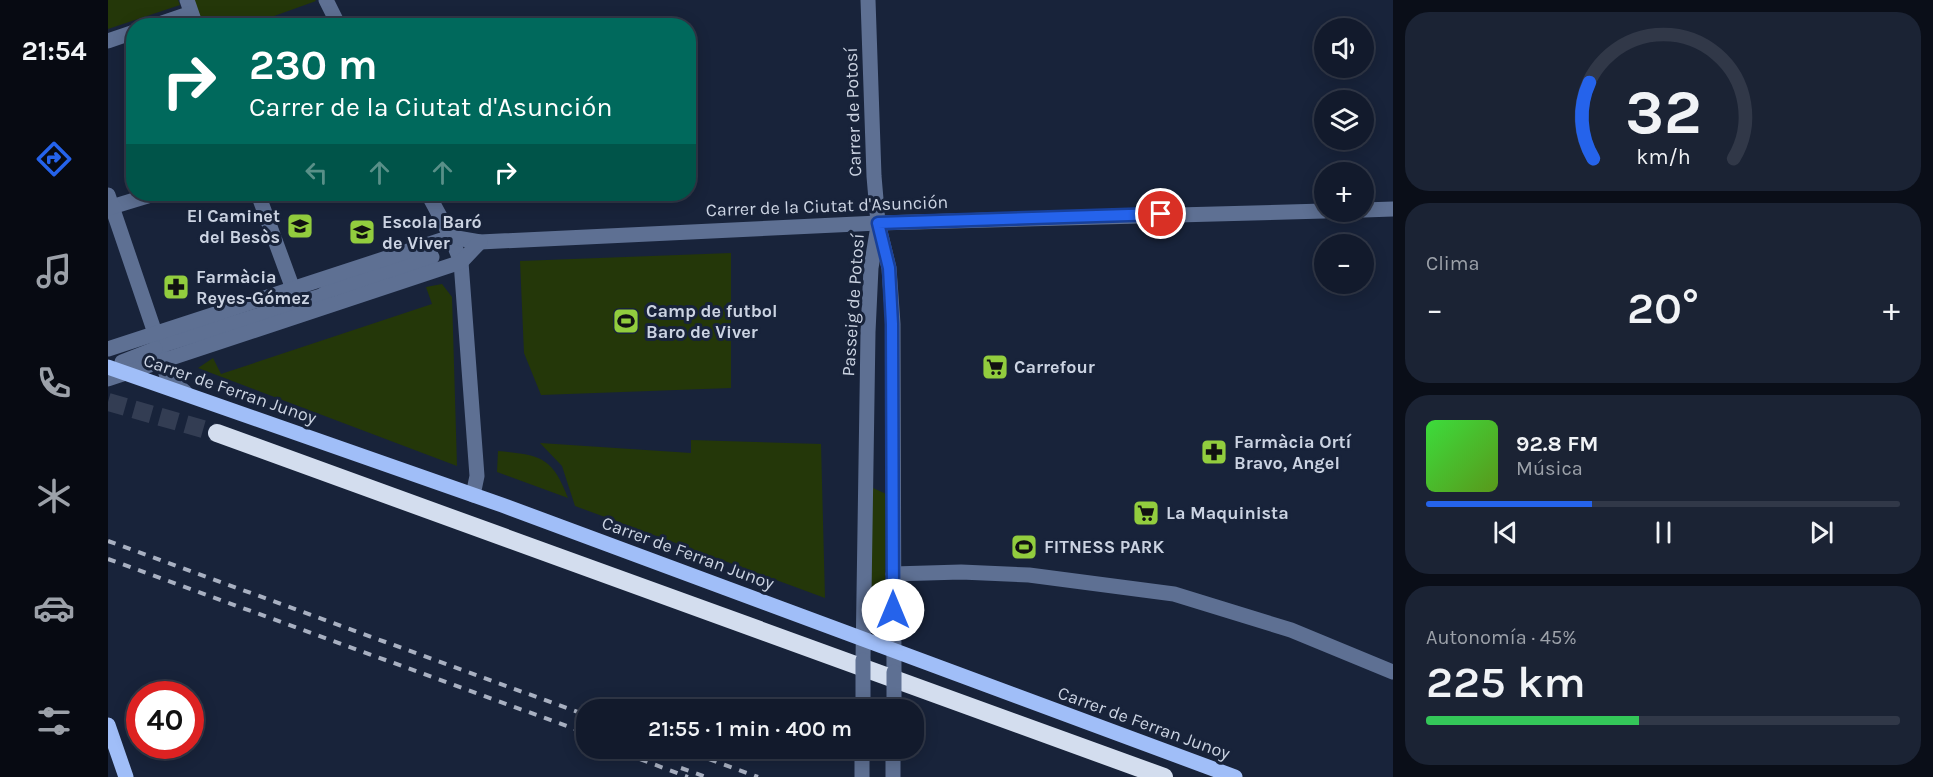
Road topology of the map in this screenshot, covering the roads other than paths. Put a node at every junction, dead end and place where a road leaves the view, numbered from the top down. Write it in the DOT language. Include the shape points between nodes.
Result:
graph roads {
  1 [pos="326,0"];
  2 [pos="868,0"];
  3 [pos="192,13"];
  4 [pos="177,18"];
  5 [pos="335,18"];
  6 [pos="126,34"];
  7 [pos="108,40"];
  8 [pos="126,200"];
  9 [pos="261,201"];
  10 [pos="432,201"];
  11 [pos="109,204"];
  12 [pos="1374,210"];
  13 [pos="1393,210"];
  14 [pos="1314,211"];
  15 [pos="878,223"];
  16 [pos="451,237"];
  17 [pos="480,242"];
  18 [pos="432,257"];
  19 [pos="461,262"];
  20 [pos="292,289"];
  21 [pos="160,347"];
  22 [pos="108,349"];
  23 [pos="121,366"];
  24 [pos="108,379"];
  25 [pos="185,392"];
  26 [pos="217,433"];
  27 [pos="473,495"];
  28 [pos="893,574"];
  29 [pos="864,639"];
  30 [pos="894,651"];
  31 [pos="1393,672"];
  32 [pos="863,699"];
  33 [pos="894,699"];
  34 [pos="108,725"];
  35 [pos="862,759"];
  36 [pos="893,759"];
  37 [pos="126,777"];
  38 [pos="862,777"];
  39 [pos="892,777"];
  40 [pos="1164,777"];
  41 [pos="1235,777"];
  1 -- 5 [label="street"];
  2 -- 15 [label="street, Carrer de Potosí"];
  3 -- 4 [label="street"];
  6 -- 7 [label="street"];
  8 -- 11 [label="street"];
  9 -- 20 [label="street"];
  10 -- 16 [label="street"];
  11 -- 21 [label="street"];
  12 -- 13 [label="street"];
  14 -- 15 [label="street, Carrer de la Ciutat d'Asunción"];
  15 -- 17 [label="street, Carrer de la Ciutat d'Asunción"];
  15 -- 28 [label="street, Passeig de Potosí" via="889,268 892,324"];
  15 -- 29 [label="street, Passeig de Potosí" via="868,332"];
  16 -- 17 [label="street, Carrer de la Ciutat d'Asunción"];
  16 -- 19 [label="street"];
  16 -- 20 [label="street"];
  17 -- 19 [label="street"];
  18 -- 21 [label="street"];
  19 -- 21 [label="street" via="326,309"];
  19 -- 27 [label="street" via="477,476"];
  20 -- 21 [label="street"];
  21 -- 22 [label="street"];
  21 -- 23 [label="street"];
  21 -- 25 [label="street" via="167,376"];
  23 -- 24 [label="street"];
  23 -- 25 [label="main road, Carrer de Ferran Junoy"];
  25 -- 27 [label="main road, Carrer de Ferran Junoy"];
  26 -- 40 [label="highway"];
  27 -- 29 [label="main road, Carrer de Ferran Junoy"];
  28 -- 30 [label="street, Passeig de Potosí"];
  28 -- 31 [label="street" via="1029,575 1174,594 1291,630"];
  29 -- 30 [label="main road, Carrer de Ferran Junoy"];
  29 -- 32 [label="street, Passeig de Potosí, bridge"];
  30 -- 33 [label="street, Passeig de Potosí, bridge"];
  30 -- 41 [label="main road, Carrer de Ferran Junoy"];
  34 -- 37 [label="main road"];
  35 -- 38 [label="street"];
  36 -- 39 [label="street"];
}
